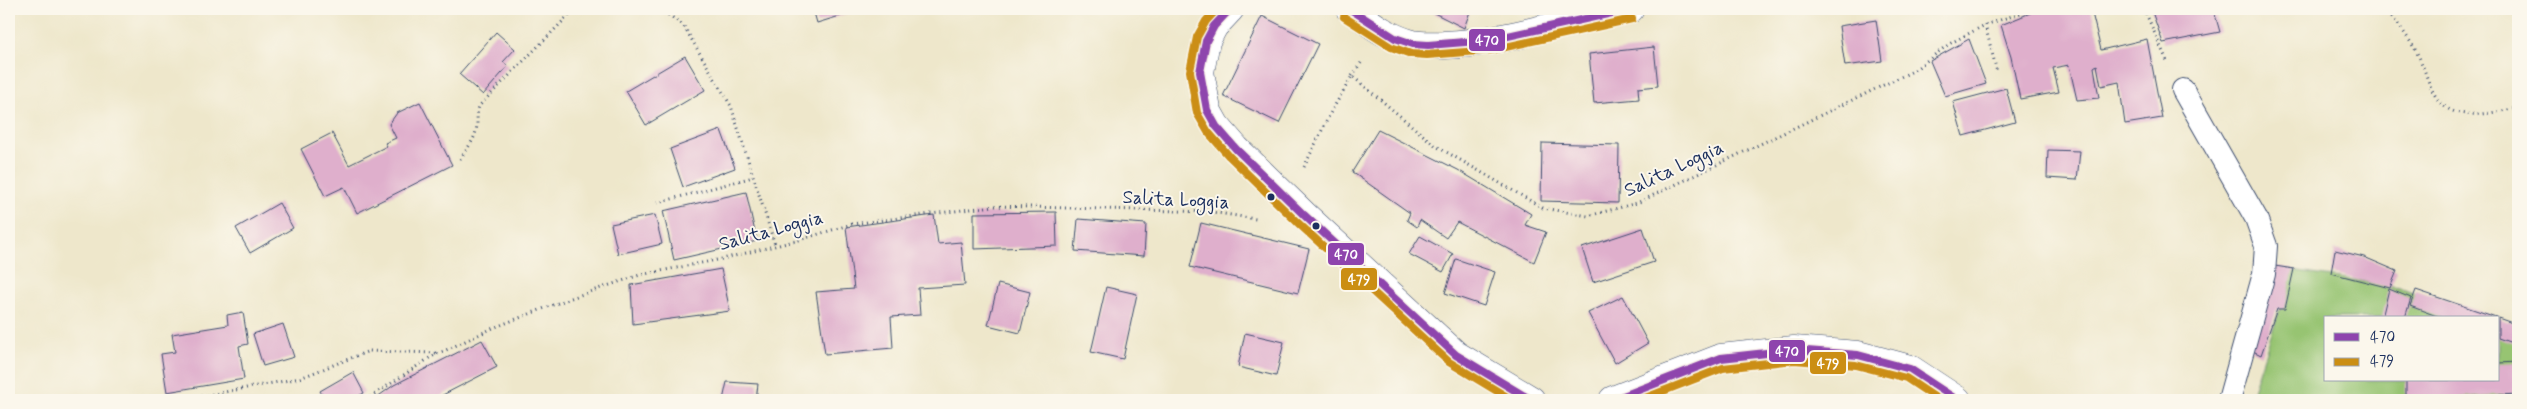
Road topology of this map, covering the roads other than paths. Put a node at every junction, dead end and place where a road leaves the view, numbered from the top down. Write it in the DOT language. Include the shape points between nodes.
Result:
graph roads {
  1 [pos="1230,9"];
  2 [pos="1350,9"];
  3 [pos="1630,9"];
  4 [pos="2184,90"];
  5 [pos="1531,400"];
  6 [pos="1613,400"];
  7 [pos="1957,400"];
  8 [pos="2229,400"];
  1 -- 5 [label="street" via="1214,26 1206,41 1200,72 1207,110 1216,126 1304,215 1456,355"];
  2 -- 3 [label="street" via="1381,32 1413,44 1434,45 1509,36"];
  4 -- 8 [label="lane" via="2256,218 2266,246 2264,274"];
  6 -- 7 [label="street" via="1721,358 1794,350 1858,355 1910,369"];
}
